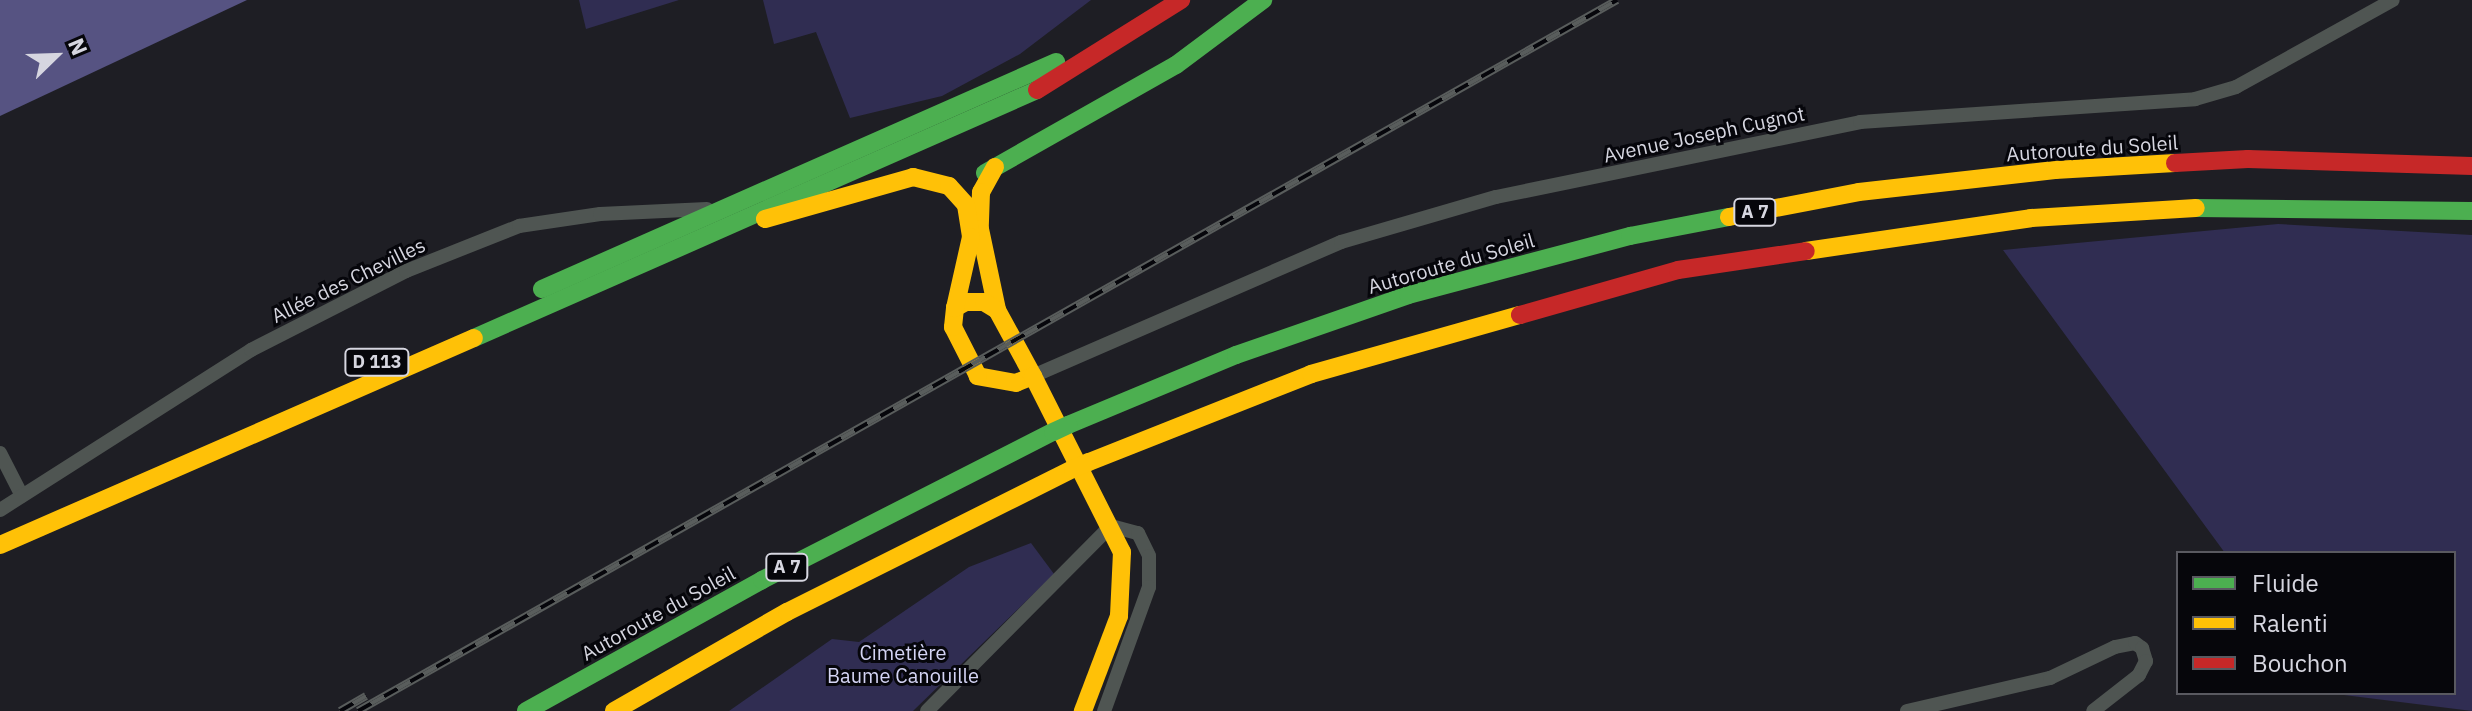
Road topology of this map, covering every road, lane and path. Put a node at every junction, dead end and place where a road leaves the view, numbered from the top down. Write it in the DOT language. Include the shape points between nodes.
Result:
graph roads {
  1 [pos="1155,0"];
  2 [pos="1181,0"];
  3 [pos="1263,0"];
  4 [pos="2393,0"];
  5 [pos="2472,166"];
  6 [pos="995,167"];
  7 [pos="754,196"];
  8 [pos="966,205"];
  9 [pos="2472,211"];
  10 [pos="688,241"];
  11 [pos="955,308"];
  12 [pos="997,310"];
  13 [pos="1033,376"];
  14 [pos="0,453"];
  15 [pos="22,496"];
  16 [pos="0,510"];
  17 [pos="1111,526"];
  18 [pos="0,529"];
  19 [pos="0,545"];
  20 [pos="526,711"];
  21 [pos="614,711"];
  22 [pos="927,711"];
  23 [pos="1083,711"];
  24 [pos="1104,711"];
  25 [pos="1907,711"];
  26 [pos="2093,711"];
  1 -- 7 [label="main road, D 113" via="1032,76"];
  2 -- 10 [label="main road, D 113" via="1024,98"];
  3 -- 6 [label="main road" via="1176,65"];
  4 -- 13 [label="street, Avenue Joseph Cugnot" via="2236,87 2195,99 1860,122 1496,197 1341,242"];
  5 -- 20 [label="main road, Autoroute du Soleil / A 7" via="2248,159 2055,170 1844,195 1630,236 1408,295 1236,355 1060,428 762,580"];
  6 -- 8 [label="main road" via="976,180"];
  6 -- 12 [label="main road" via="981,192 979,209 982,253"];
  7 -- 15 [label="street, Allée des Chevilles" via="695,212 600,214 519,226 406,271 251,350"];
  7 -- 18 [label="main road, D 113"];
  8 -- 10 [label="main road" via="949,186 913,177"];
  8 -- 11 [label="main road" via="970,257"];
  9 -- 21 [label="main road, A 7" via="2235,206 2031,218 1678,270 1311,374 1081,466 787,612"];
  10 -- 19 [label="main road, D 113"];
  11 -- 12 [label="main road" via="974,300"];
  11 -- 13 [label="main road" via="959,346 978,376 1016,383"];
  12 -- 13 [label="main road"];
  13 -- 17 [label="main road"];
  14 -- 15 [label="street"];
  15 -- 16 [label="street, Allée des Chevilles"];
  17 -- 22 [label="street"];
  17 -- 23 [label="main road" via="1122,552 1119,616"];
  17 -- 24 [label="street" via="1138,533 1149,556 1149,587"];
  25 -- 26 [label="street" via="2050,678 2135,643 2146,661 2139,675"];
}
